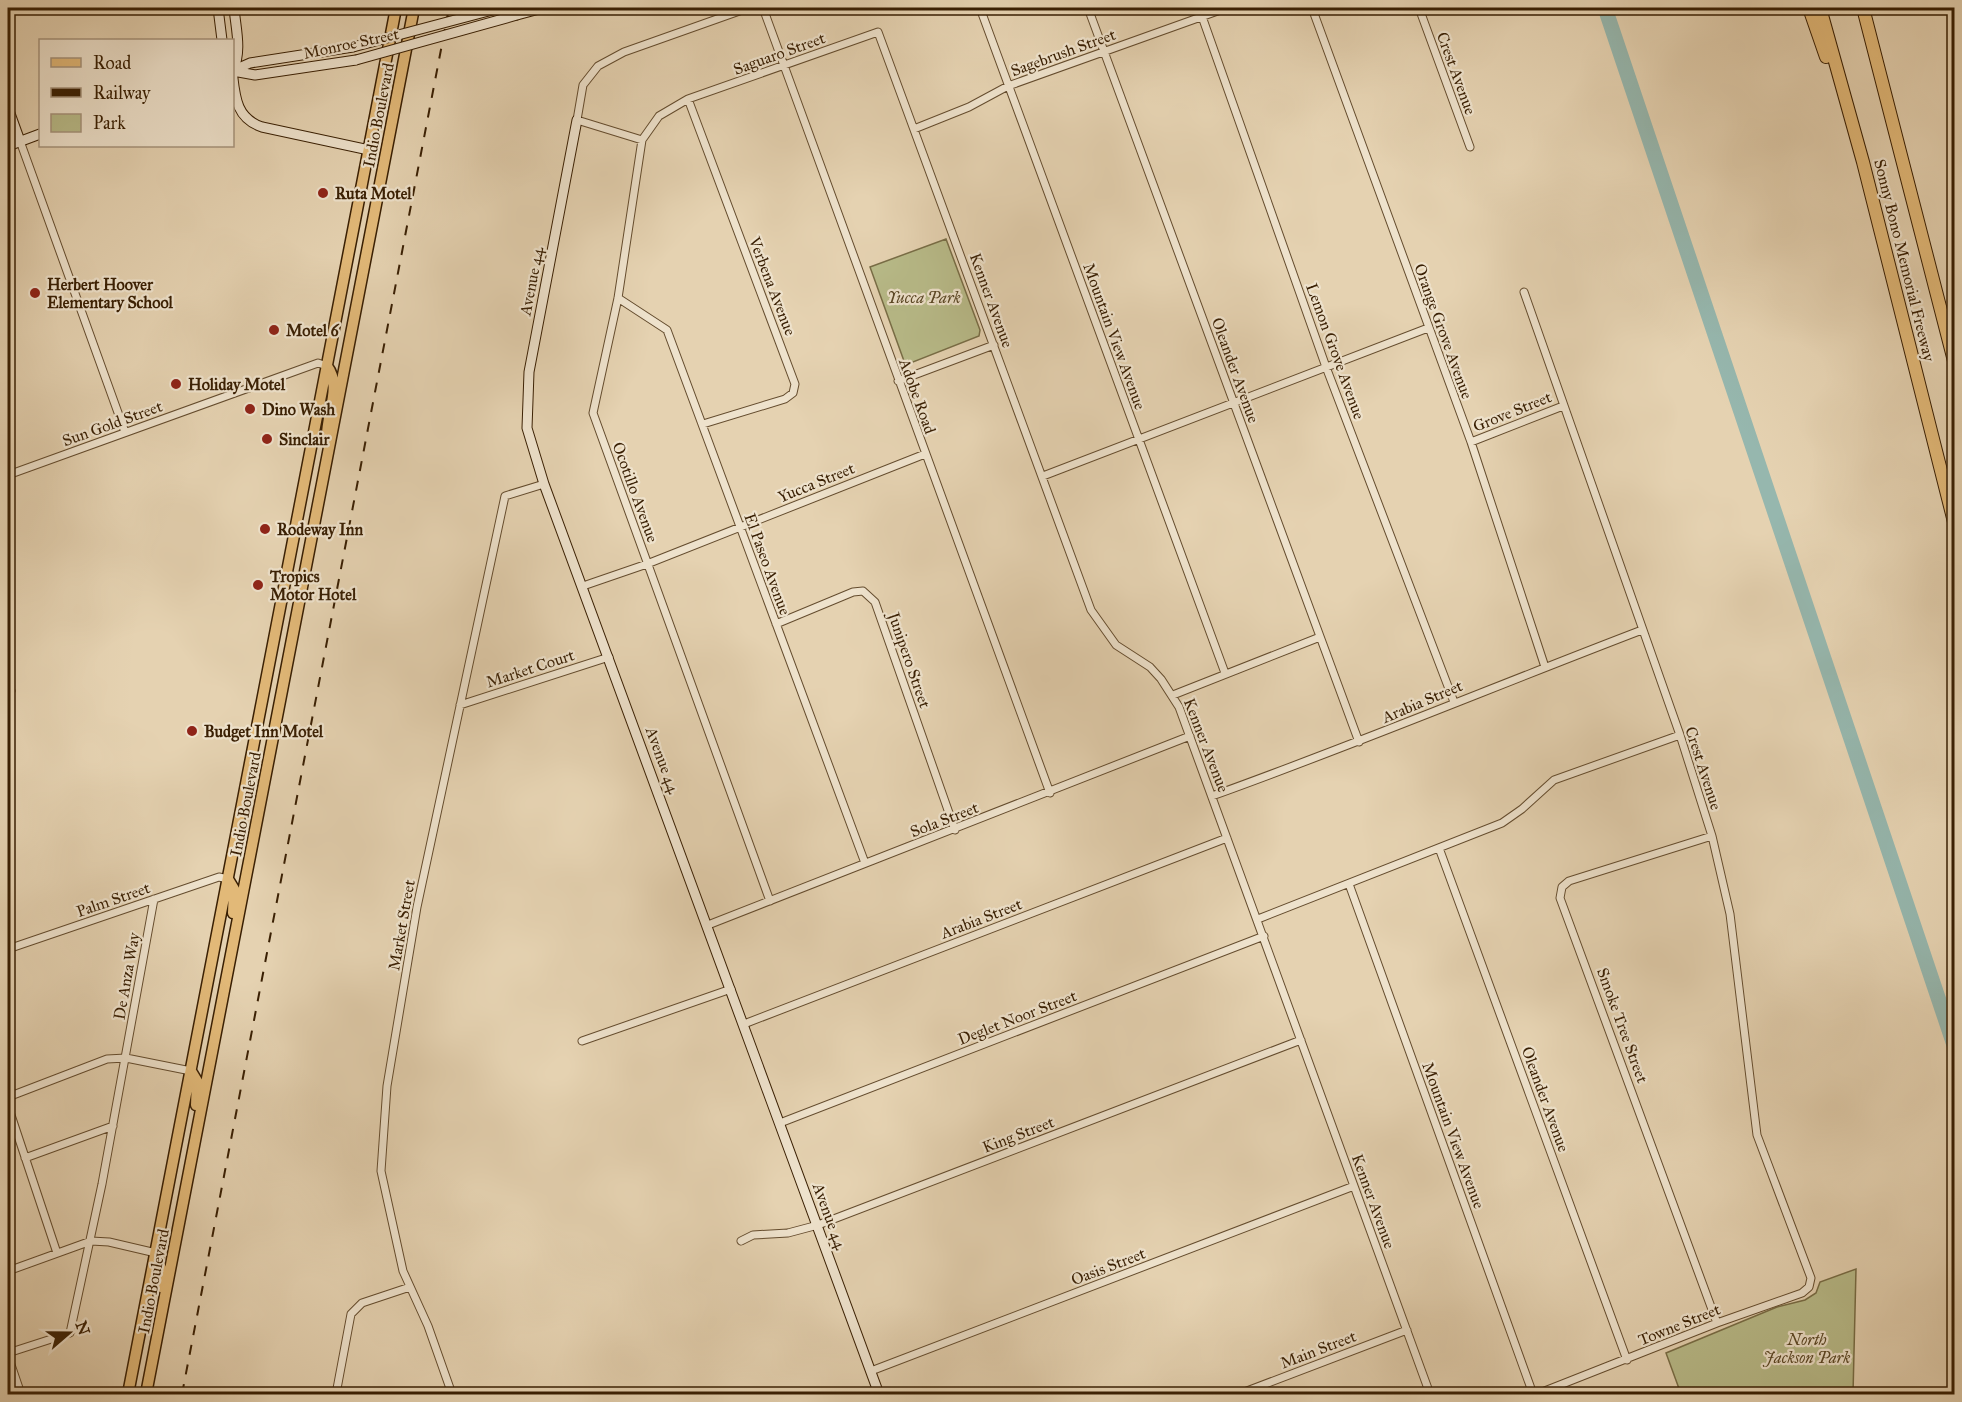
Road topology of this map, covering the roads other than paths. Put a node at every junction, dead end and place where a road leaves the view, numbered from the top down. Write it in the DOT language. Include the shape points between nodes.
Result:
graph roads {
  1 [pos="218,8"];
  2 [pos="234,8"];
  3 [pos="396,8"];
  4 [pos="414,8"];
  5 [pos="500,8"];
  6 [pos="543,8"];
  7 [pos="748,8"];
  8 [pos="763,8"];
  9 [pos="980,8"];
  10 [pos="1088,8"];
  11 [pos="1199,8"];
  12 [pos="1226,8"];
  13 [pos="1312,8"];
  14 [pos="1419,8"];
  15 [pos="1809,8"];
  16 [pos="1820,8"];
  17 [pos="1863,8"];
  18 [pos="1868,8"];
  19 [pos="1202,16"];
  20 [pos="1868,27"];
  21 [pos="878,32"];
  22 [pos="222,39"];
  23 [pos="1104,51"];
  24 [pos="386,63"];
  25 [pos="784,66"];
  26 [pos="234,68"];
  27 [pos="234,71"];
  28 [pos="234,71"];
  29 [pos="234,80"];
  30 [pos="1008,86"];
  31 [pos="688,99"];
  32 [pos="8,108"];
  33 [pos="577,120"];
  34 [pos="391,129"];
  35 [pos="914,129"];
  36 [pos="39,134"];
  37 [pos="642,140"];
  38 [pos="20,141"];
  39 [pos="8,146"];
  40 [pos="1470,147"];
  41 [pos="369,150"];
  42 [pos="1863,162"];
  43 [pos="369,242"];
  44 [pos="1524,292"];
  45 [pos="618,298"];
  46 [pos="1428,328"];
  47 [pos="350,341"];
  48 [pos="994,345"];
  49 [pos="1954,361"];
  50 [pos="327,366"];
  51 [pos="1326,367"];
  52 [pos="898,381"];
  53 [pos="1234,402"];
  54 [pos="1563,406"];
  55 [pos="703,424"];
  56 [pos="125,432"];
  57 [pos="1139,439"];
  58 [pos="1471,442"];
  59 [pos="329,453"];
  60 [pos="925,454"];
  61 [pos="8,475"];
  62 [pos="1043,476"];
  63 [pos="544,484"];
  64 [pos="1954,522"];
  65 [pos="741,527"];
  66 [pos="647,564"];
  67 [pos="583,586"];
  68 [pos="776,624"];
  69 [pos="1642,630"];
  70 [pos="1320,637"];
  71 [pos="609,657"];
  72 [pos="1545,667"];
  73 [pos="1225,673"];
  74 [pos="8,680"];
  75 [pos="11,691"];
  76 [pos="1173,695"];
  77 [pos="1454,702"];
  78 [pos="460,705"];
  79 [pos="1680,735"];
  80 [pos="1190,736"];
  81 [pos="1359,742"];
  82 [pos="1050,793"];
  83 [pos="1212,796"];
  84 [pos="955,830"];
  85 [pos="1712,836"];
  86 [pos="1227,838"];
  87 [pos="1439,848"];
  88 [pos="250,859"];
  89 [pos="865,863"];
  90 [pos="228,879"];
  91 [pos="1349,884"];
  92 [pos="154,899"];
  93 [pos="770,901"];
  94 [pos="1258,919"];
  95 [pos="708,925"];
  96 [pos="1264,936"];
  97 [pos="8,949"];
  98 [pos="229,970"];
  99 [pos="731,988"];
  100 [pos="744,1024"];
  101 [pos="1301,1040"];
  102 [pos="582,1041"];
  103 [pos="213,1055"];
  104 [pos="126,1058"];
  105 [pos="191,1071"];
  106 [pos="8,1096"];
  107 [pos="8,1106"];
  108 [pos="780,1123"];
  109 [pos="113,1126"];
  110 [pos="25,1158"];
  111 [pos="192,1163"];
  112 [pos="1354,1186"];
  113 [pos="818,1225"];
  114 [pos="178,1236"];
  115 [pos="91,1241"];
  116 [pos="741,1241"];
  117 [pos="57,1253"];
  118 [pos="156,1253"];
  119 [pos="1805,1265"];
  120 [pos="8,1271"];
  121 [pos="411,1287"];
  122 [pos="1717,1323"];
  123 [pos="1407,1330"];
  124 [pos="156,1345"];
  125 [pos="8,1355"];
  126 [pos="1627,1360"];
  127 [pos="871,1371"];
  128 [pos="21,1395"];
  129 [pos="128,1395"];
  130 [pos="146,1395"];
  131 [pos="336,1395"];
  132 [pos="452,1395"];
  133 [pos="879,1395"];
  134 [pos="1239,1395"];
  135 [pos="1430,1395"];
  136 [pos="1535,1395"];
  1 -- 22 [label="street"];
  2 -- 26 [label="street" via="239,46"];
  3 -- 24 [label="main road, Indio Boulevard"];
  4 -- 34 [label="main road, Indio Boulevard"];
  5 -- 27 [label="street, Monroe Street, bridge" via="353,47 250,63"];
  6 -- 28 [label="street, Monroe Street, bridge" via="356,60 255,75"];
  7 -- 33 [label="street" via="624,52 598,66 584,85"];
  8 -- 25 [label="street, Adobe Road"];
  9 -- 30 [label="street, Mountain View Avenue"];
  10 -- 23 [label="street, Oleander Avenue"];
  11 -- 19 [label="street, Lemon Grove Avenue"];
  12 -- 19 [label="street, Sagebrush Street"];
  13 -- 46 [label="street, Orange Grove Avenue"];
  14 -- 40 [label="street, Crest Avenue"];
  15 -- 42 [label="highway"];
  16 -- 42 [label="highway, Sonny Bono Memorial Freeway"];
  17 -- 20 [label="highway, Sonny Bono Memorial Freeway"];
  18 -- 20 [label="highway"];
  19 -- 23 [label="street, Sagebrush Street"];
  19 -- 51 [label="street, Lemon Grove Avenue"];
  20 -- 49 [label="highway, Sonny Bono Memorial Freeway"];
  21 -- 25 [label="street, Saguaro Street"];
  21 -- 35 [label="street, Kenner Avenue"];
  23 -- 30 [label="street, Sagebrush Street"];
  23 -- 53 [label="street, Oleander Avenue"];
  24 -- 34 [label="main road" via="388,88 381,128"];
  24 -- 41 [label="main road, Indio Boulevard"];
  25 -- 31 [label="street, Saguaro Street"];
  25 -- 52 [label="street, Adobe Road"];
  29 -- 41 [label="street" via="237,105 247,121"];
  30 -- 35 [label="street, Sagebrush Street"];
  30 -- 57 [label="street, Mountain View Avenue"];
  31 -- 37 [label="street, Ocotillo Avenue" via="659,116"];
  31 -- 55 [label="street, Verbena Avenue" via="795,384 793,393 785,399"];
  32 -- 38 [label="street"];
  33 -- 37 [label="street"];
  33 -- 63 [label="street, Avenue 44" via="529,372 527,428"];
  34 -- 41 [label="main road"];
  34 -- 43 [label="main road, Indio Boulevard"];
  35 -- 48 [label="street, Kenner Avenue"];
  36 -- 38 [label="street"];
  37 -- 45 [label="street, Ocotillo Avenue"];
  38 -- 39 [label="street"];
  38 -- 56 [label="street"];
  41 -- 43 [label="main road" via="378,162 367,218"];
  41 -- 50 [label="main road, Indio Boulevard"];
  42 -- 64 [label="highway, Sonny Bono Memorial Freeway"];
  43 -- 47 [label="main road, Indio Boulevard"];
  44 -- 54 [label="street, Crest Avenue"];
  45 -- 55 [label="street, El Paseo Avenue" via="667,330"];
  45 -- 66 [label="street, Ocotillo Avenue" via="593,413"];
  46 -- 51 [label="street"];
  46 -- 58 [label="street, Orange Grove Avenue"];
  47 -- 50 [label="main road"];
  47 -- 59 [label="main road, Indio Boulevard"];
  48 -- 52 [label="street"];
  48 -- 62 [label="street, Kenner Avenue"];
  50 -- 56 [label="street, Sun Gold Street" via="318,363"];
  50 -- 59 [label="main road" via="335,383 326,427"];
  50 -- 90 [label="main road, Indio Boulevard"];
  51 -- 53 [label="street"];
  51 -- 77 [label="street, Lemon Grove Avenue"];
  52 -- 60 [label="street, Adobe Road"];
  53 -- 57 [label="street"];
  53 -- 70 [label="street, Oleander Avenue"];
  54 -- 58 [label="street, Grove Street"];
  54 -- 69 [label="street, Crest Avenue"];
  55 -- 65 [label="street, El Paseo Avenue"];
  56 -- 61 [label="street, Sun Gold Street"];
  57 -- 62 [label="street"];
  57 -- 73 [label="street, Mountain View Avenue"];
  58 -- 72 [label="street, Orange Grove Avenue"];
  59 -- 88 [label="main road, Indio Boulevard"];
  60 -- 65 [label="street, Yucca Street"];
  60 -- 82 [label="street, Adobe Road"];
  62 -- 76 [label="street, Kenner Avenue" via="1090,610 1116,645 1150,667"];
  63 -- 67 [label="street, Avenue 44"];
  63 -- 78 [label="street, Market Street" via="505,496"];
  65 -- 66 [label="street, Yucca Street"];
  65 -- 68 [label="street, El Paseo Avenue"];
  66 -- 67 [label="street, Yucca Street"];
  66 -- 93 [label="street, Ocotillo Avenue"];
  67 -- 71 [label="street, Avenue 44"];
  68 -- 84 [label="street, Junipero Street" via="853,592 863,591 875,602"];
  68 -- 89 [label="street, El Paseo Avenue"];
  69 -- 72 [label="street, Arabia Street"];
  69 -- 79 [label="street, Crest Avenue"];
  70 -- 73 [label="street"];
  70 -- 81 [label="street, Oleander Avenue"];
  71 -- 78 [label="street, Market Court"];
  71 -- 95 [label="street, Avenue 44"];
  72 -- 77 [label="street, Arabia Street"];
  73 -- 76 [label="street"];
  74 -- 75 [label="street"];
  76 -- 80 [label="street, Kenner Avenue"];
  77 -- 81 [label="street, Arabia Street"];
  78 -- 121 [label="street, Market Street" via="417,907 387,1086 381,1171 403,1271"];
  79 -- 85 [label="street, Crest Avenue"];
  79 -- 87 [label="street" via="1554,780 1502,823"];
  80 -- 82 [label="street, Sola Street"];
  80 -- 83 [label="street, Kenner Avenue"];
  81 -- 83 [label="street, Arabia Street"];
  82 -- 84 [label="street, Sola Street"];
  83 -- 86 [label="street, Kenner Avenue"];
  84 -- 89 [label="street, Sola Street"];
  85 -- 119 [label="street, Crest Avenue" via="1730,914 1753,1118 1764,1159"];
  85 -- 122 [label="street, Smoke Tree Street" via="1569,881 1562,887 1560,898"];
  86 -- 94 [label="street, Kenner Avenue"];
  86 -- 100 [label="street, Arabia Street"];
  87 -- 91 [label="street"];
  87 -- 126 [label="street, Oleander Avenue"];
  88 -- 90 [label="main road" via="241,872"];
  88 -- 98 [label="main road, Indio Boulevard"];
  89 -- 93 [label="street, Sola Street"];
  90 -- 92 [label="street, Palm Street" via="219,877"];
  90 -- 98 [label="main road" via="235,901 227,946"];
  90 -- 105 [label="main road, Indio Boulevard"];
  91 -- 94 [label="street"];
  91 -- 136 [label="street, Mountain View Avenue"];
  92 -- 97 [label="street, Palm Street"];
  92 -- 104 [label="street, De Anza Way"];
  93 -- 95 [label="street, Sola Street"];
  94 -- 96 [label="street, Kenner Avenue"];
  95 -- 99 [label="street, Avenue 44"];
  96 -- 101 [label="street, Kenner Avenue"];
  96 -- 108 [label="street, Deglet Noor Street"];
  98 -- 103 [label="main road, Indio Boulevard"];
  99 -- 100 [label="street, Avenue 44"];
  99 -- 102 [label="street"];
  100 -- 108 [label="street, Avenue 44"];
  101 -- 112 [label="street, Kenner Avenue"];
  101 -- 113 [label="street, King Street"];
  103 -- 105 [label="main road" via="202,1067"];
  103 -- 111 [label="main road, Indio Boulevard"];
  104 -- 105 [label="street"];
  104 -- 106 [label="street" via="107,1059"];
  104 -- 109 [label="street, De Anza Way"];
  105 -- 111 [label="main road" via="198,1092 190,1138"];
  105 -- 118 [label="main road, Indio Boulevard"];
  107 -- 110 [label="street"];
  108 -- 113 [label="street, Avenue 44"];
  109 -- 110 [label="street"];
  109 -- 115 [label="street, De Anza Way"];
  110 -- 117 [label="street"];
  111 -- 114 [label="main road, Indio Boulevard"];
  112 -- 123 [label="street, Kenner Avenue"];
  112 -- 127 [label="street, Oasis Street"];
  113 -- 116 [label="street, King Street" via="788,1233 753,1235"];
  113 -- 127 [label="street, Avenue 44"];
  114 -- 118 [label="main road" via="168,1248"];
  114 -- 124 [label="main road, Indio Boulevard"];
  115 -- 117 [label="street"];
  115 -- 118 [label="street"];
  115 -- 125 [label="street, De Anza Way" via="70,1333"];
  117 -- 120 [label="street"];
  118 -- 124 [label="main road" via="163,1275 154,1319"];
  118 -- 129 [label="main road, Indio Boulevard"];
  119 -- 122 [label="street, Towne Street" via="1811,1278 1806,1290"];
  121 -- 131 [label="street" via="362,1303 351,1314"];
  121 -- 132 [label="street, Market Street"];
  122 -- 126 [label="street, Towne Street"];
  123 -- 134 [label="street, Main Street"];
  123 -- 135 [label="street, Kenner Avenue"];
  124 -- 130 [label="main road, Indio Boulevard"];
  125 -- 128 [label="street"];
  126 -- 136 [label="street, Towne Street"];
  127 -- 133 [label="street, Avenue 44"];
}
